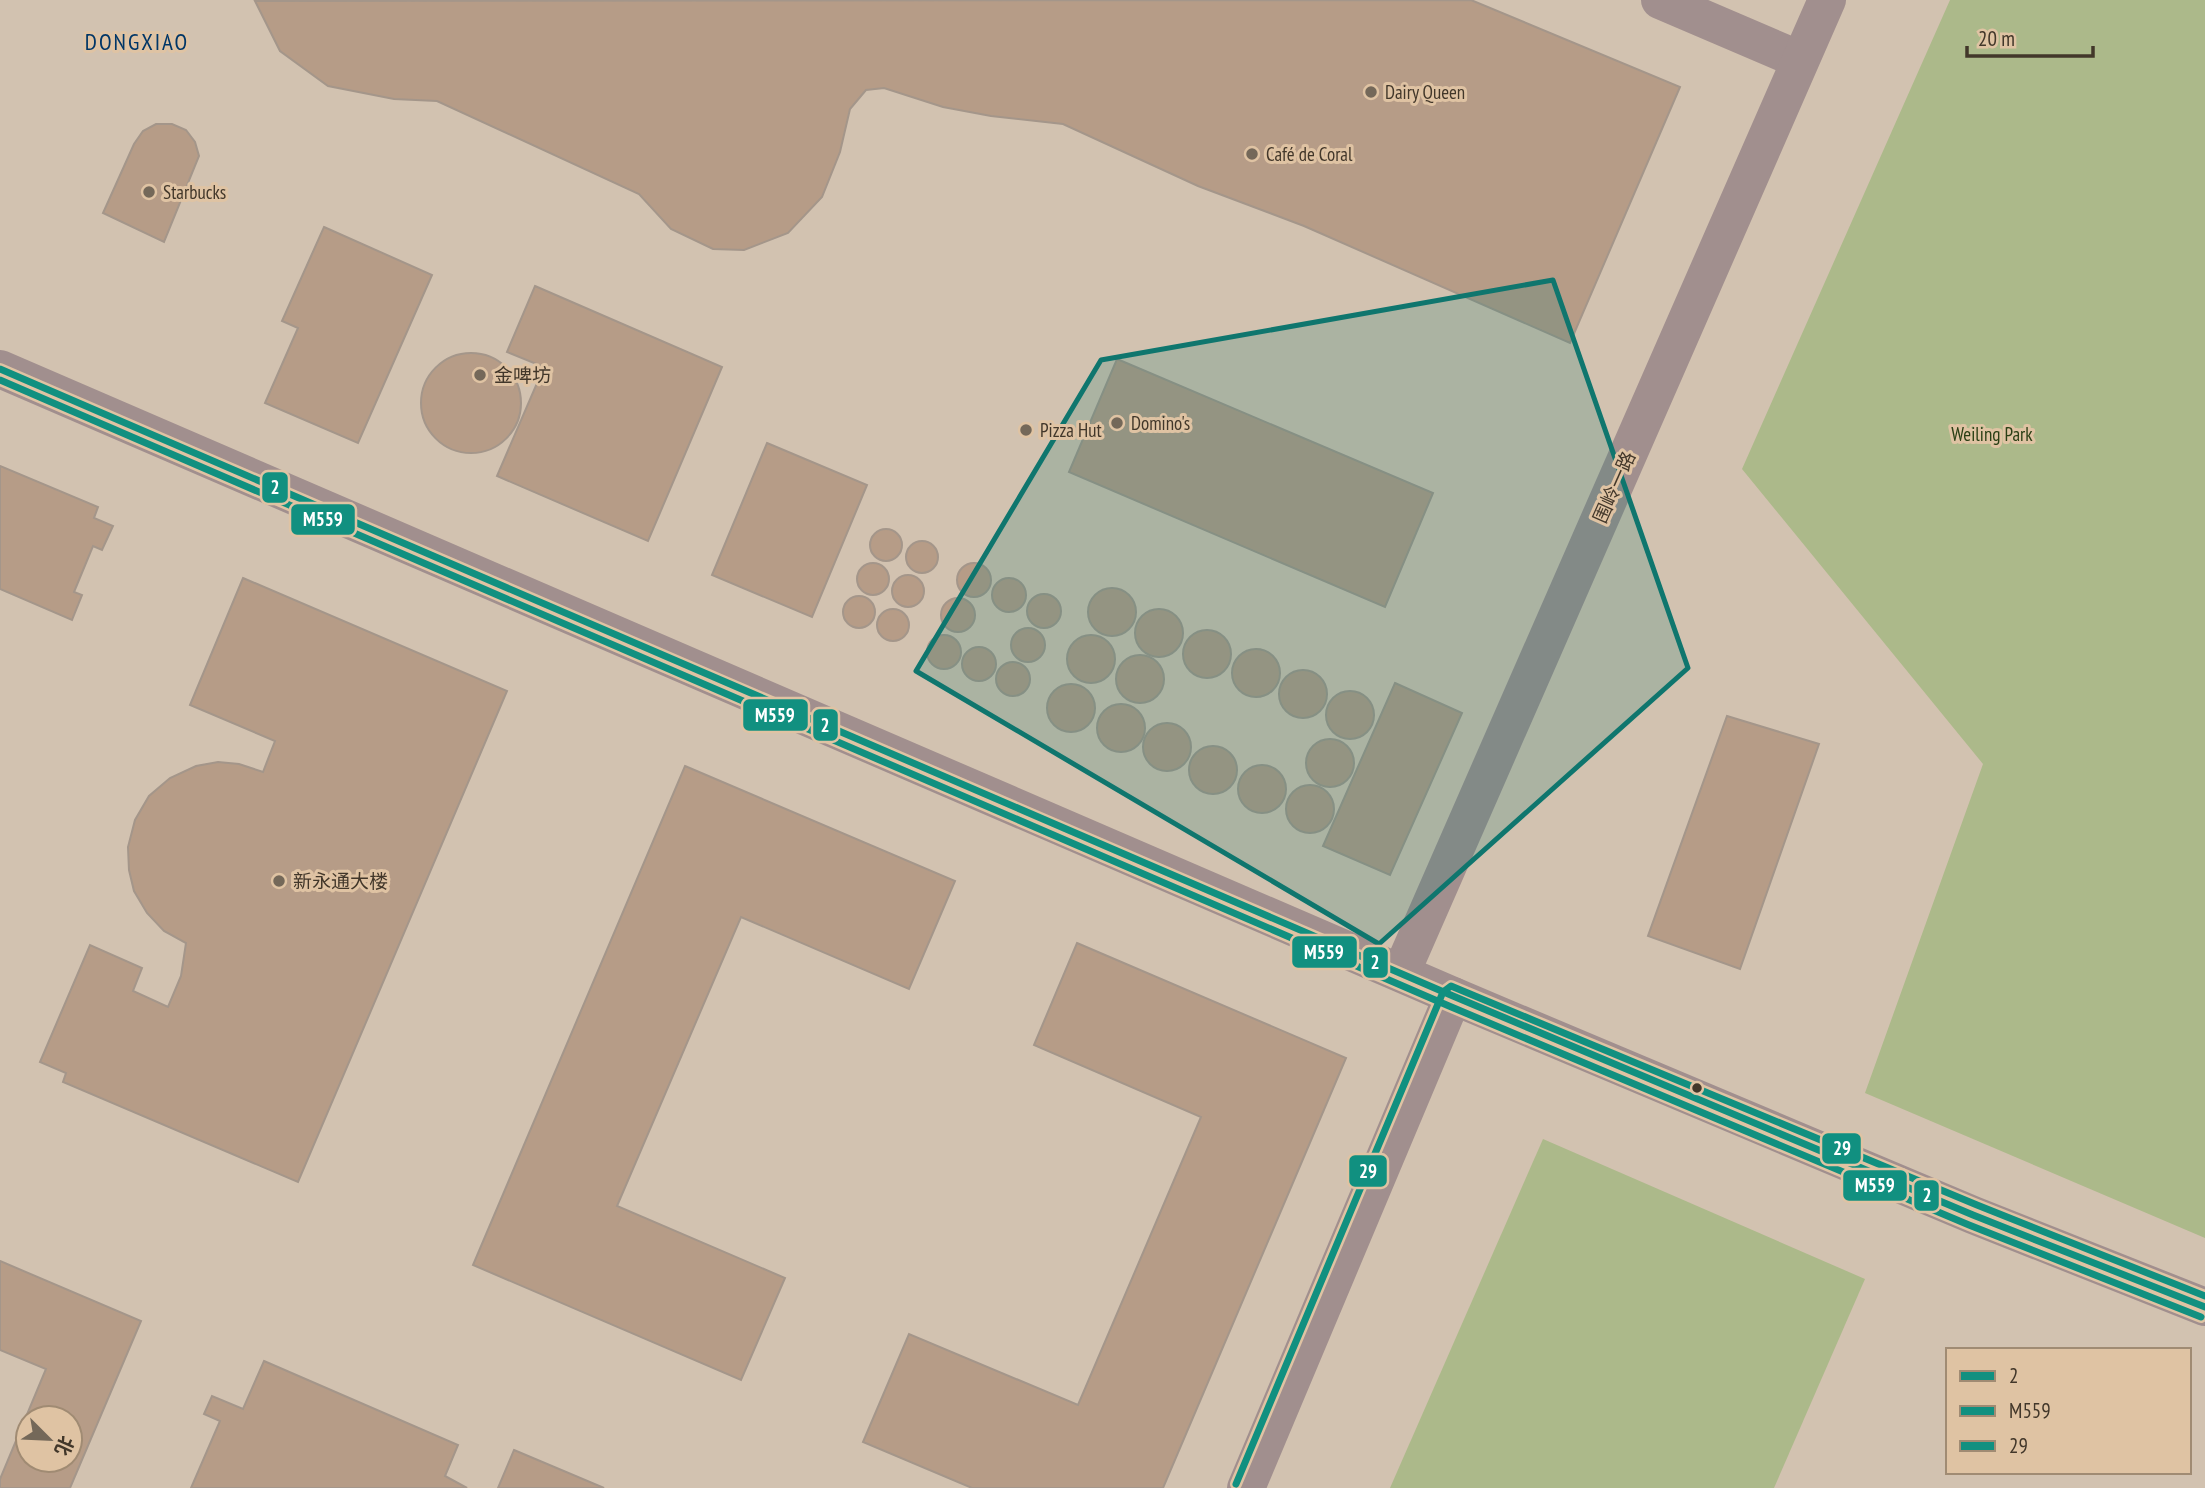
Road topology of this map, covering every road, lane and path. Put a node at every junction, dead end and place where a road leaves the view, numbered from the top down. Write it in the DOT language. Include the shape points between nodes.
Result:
graph roads {
  1 [pos="1660,0"];
  2 [pos="1827,0"];
  3 [pos="1800,60"];
  4 [pos="0,369"];
  5 [pos="1401,974"];
  6 [pos="1452,996"];
  7 [pos="2205,1307"];
  8 [pos="1246,1488"];
  1 -- 3 [label="street"];
  2 -- 3 [label="street, 围岭一路"];
  3 -- 5 [label="street, 围岭一路"];
  4 -- 5 [label="street"];
  5 -- 6 [label="street"];
  6 -- 7 [label="street" via="1960,1210"];
  6 -- 8 [label="street"];
}
